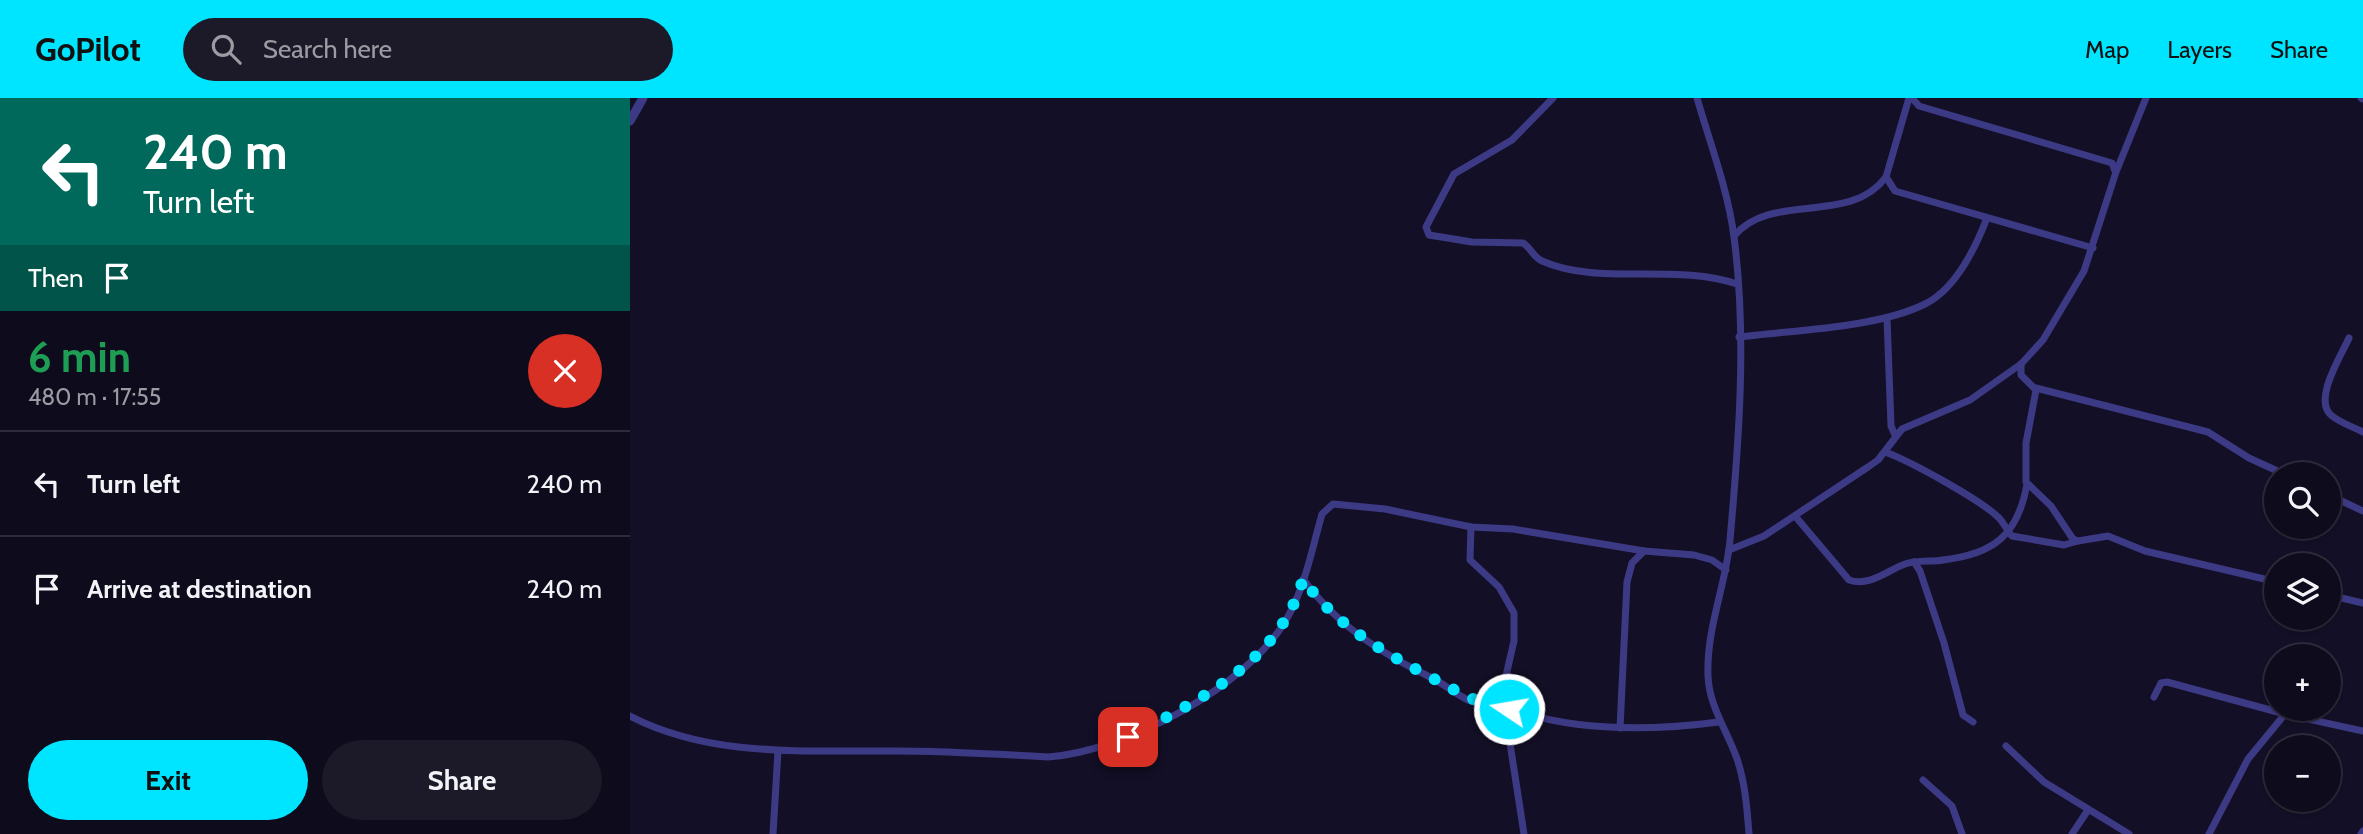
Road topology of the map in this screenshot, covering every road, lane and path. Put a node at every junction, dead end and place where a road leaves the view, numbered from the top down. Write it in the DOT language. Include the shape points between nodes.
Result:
graph roads {
  1 [pos="643,98"];
  2 [pos="1553,98"];
  3 [pos="1697,98"];
  4 [pos="1910,98"];
  5 [pos="2146,98"];
  6 [pos="630,121"];
  7 [pos="2116,172"];
  8 [pos="1886,177"];
  9 [pos="1987,218"];
  10 [pos="1734,236"];
  11 [pos="2094,248"];
  12 [pos="1737,284"];
  13 [pos="1887,318"];
  14 [pos="1739,337"];
  15 [pos="2349,338"];
  16 [pos="2021,364"];
  17 [pos="2036,388"];
  18 [pos="2363,432"];
  19 [pos="1895,435"];
  20 [pos="1885,452"];
  21 [pos="2264,465"];
  22 [pos="2027,484"];
  23 [pos="2363,499"];
  24 [pos="2341,501"];
  25 [pos="2361,510"];
  26 [pos="1795,516"];
  27 [pos="1471,527"];
  28 [pos="2008,532"];
  29 [pos="2078,541"];
  30 [pos="1730,550"];
  31 [pos="1644,551"];
  32 [pos="1914,562"];
  33 [pos="1726,570"];
  34 [pos="1303,579"];
  35 [pos="2264,579"];
  36 [pos="2341,598"];
  37 [pos="2363,603"];
  38 [pos="2154,697"];
  39 [pos="2264,708"];
  40 [pos="1509,709"];
  41 [pos="630,716"];
  42 [pos="2279,721"];
  43 [pos="2317,721"];
  44 [pos="1719,722"];
  45 [pos="1973,722"];
  46 [pos="1620,728"];
  47 [pos="2363,731"];
  48 [pos="2006,746"];
  49 [pos="778,751"];
  50 [pos="1923,780"];
  51 [pos="2088,810"];
  52 [pos="773,834"];
  53 [pos="1524,834"];
  54 [pos="1749,834"];
  55 [pos="1962,834"];
  56 [pos="2072,834"];
  57 [pos="2129,834"];
  58 [pos="2209,834"];
  1 -- 6 [label="street"];
  2 -- 12 [label="street" via="1512,140 1454,174 1426,228 1429,235 1523,243 1535,258 1572,269 1706,276"];
  3 -- 10 [label="street"];
  4 -- 7 [label="street" via="1919,106 2112,163"];
  4 -- 8 [label="street"];
  5 -- 7 [label="street"];
  7 -- 11 [label="street"];
  8 -- 9 [label="street" via="1895,191"];
  8 -- 10 [label="street" via="1866,197 1754,218"];
  9 -- 11 [label="street"];
  9 -- 13 [label="street" via="1970,257 1944,290 1926,304"];
  10 -- 12 [label="street"];
  11 -- 16 [label="street" via="2059,318"];
  12 -- 14 [label="street"];
  13 -- 14 [label="street"];
  13 -- 19 [label="street" via="1888,388"];
  14 -- 30 [label="street" via="1738,453"];
  15 -- 18 [label="street" via="2324,403 2331,416"];
  16 -- 17 [label="street" via="2021,375"];
  16 -- 19 [label="street" via="1970,400"];
  17 -- 21 [label="street" via="2208,432"];
  17 -- 22 [label="street" via="2026,443"];
  19 -- 20 [label="street"];
  20 -- 26 [label="street"];
  20 -- 28 [label="street" via="1983,506"];
  22 -- 28 [label="street" via="2024,503"];
  22 -- 29 [label="street"];
  23 -- 25 [label="street"];
  24 -- 25 [label="street"];
  26 -- 30 [label="street"];
  26 -- 32 [label="street" via="1852,581 1871,580"];
  27 -- 31 [label="street" via="1513,528"];
  27 -- 34 [label="street" via="1385,509 1333,505 1322,514"];
  27 -- 40 [label="street" via="1470,560 1499,587 1514,613 1514,641 1505,680"];
  28 -- 29 [label="street" via="2064,545"];
  28 -- 32 [label="street" via="1983,552"];
  29 -- 35 [label="street" via="2108,536 2161,556"];
  30 -- 33 [label="street"];
  31 -- 33 [label="street" via="1705,557"];
  31 -- 46 [label="street" via="1632,563 1627,582"];
  32 -- 45 [label="street" via="1944,643 1963,715"];
  33 -- 44 [label="street" via="1708,677"];
  34 -- 40 [label="street" via="1329,610 1367,643 1467,699"];
  34 -- 49 [label="street" via="1285,623 1245,667 1215,690 1101,747 1048,757"];
  36 -- 37 [label="street"];
  38 -- 39 [label="street" via="2161,682 2167,682"];
  40 -- 46 [label="street" via="1531,718"];
  40 -- 53 [label="street"];
  41 -- 49 [label="street" via="707,744"];
  42 -- 58 [label="street" via="2248,758"];
  43 -- 47 [label="street"];
  44 -- 46 [label="street"];
  44 -- 54 [label="street" via="1745,785"];
  48 -- 51 [label="street" via="2045,782"];
  49 -- 52 [label="street"];
  50 -- 55 [label="street" via="1952,806"];
  51 -- 56 [label="street"];
  51 -- 57 [label="street"];
}
